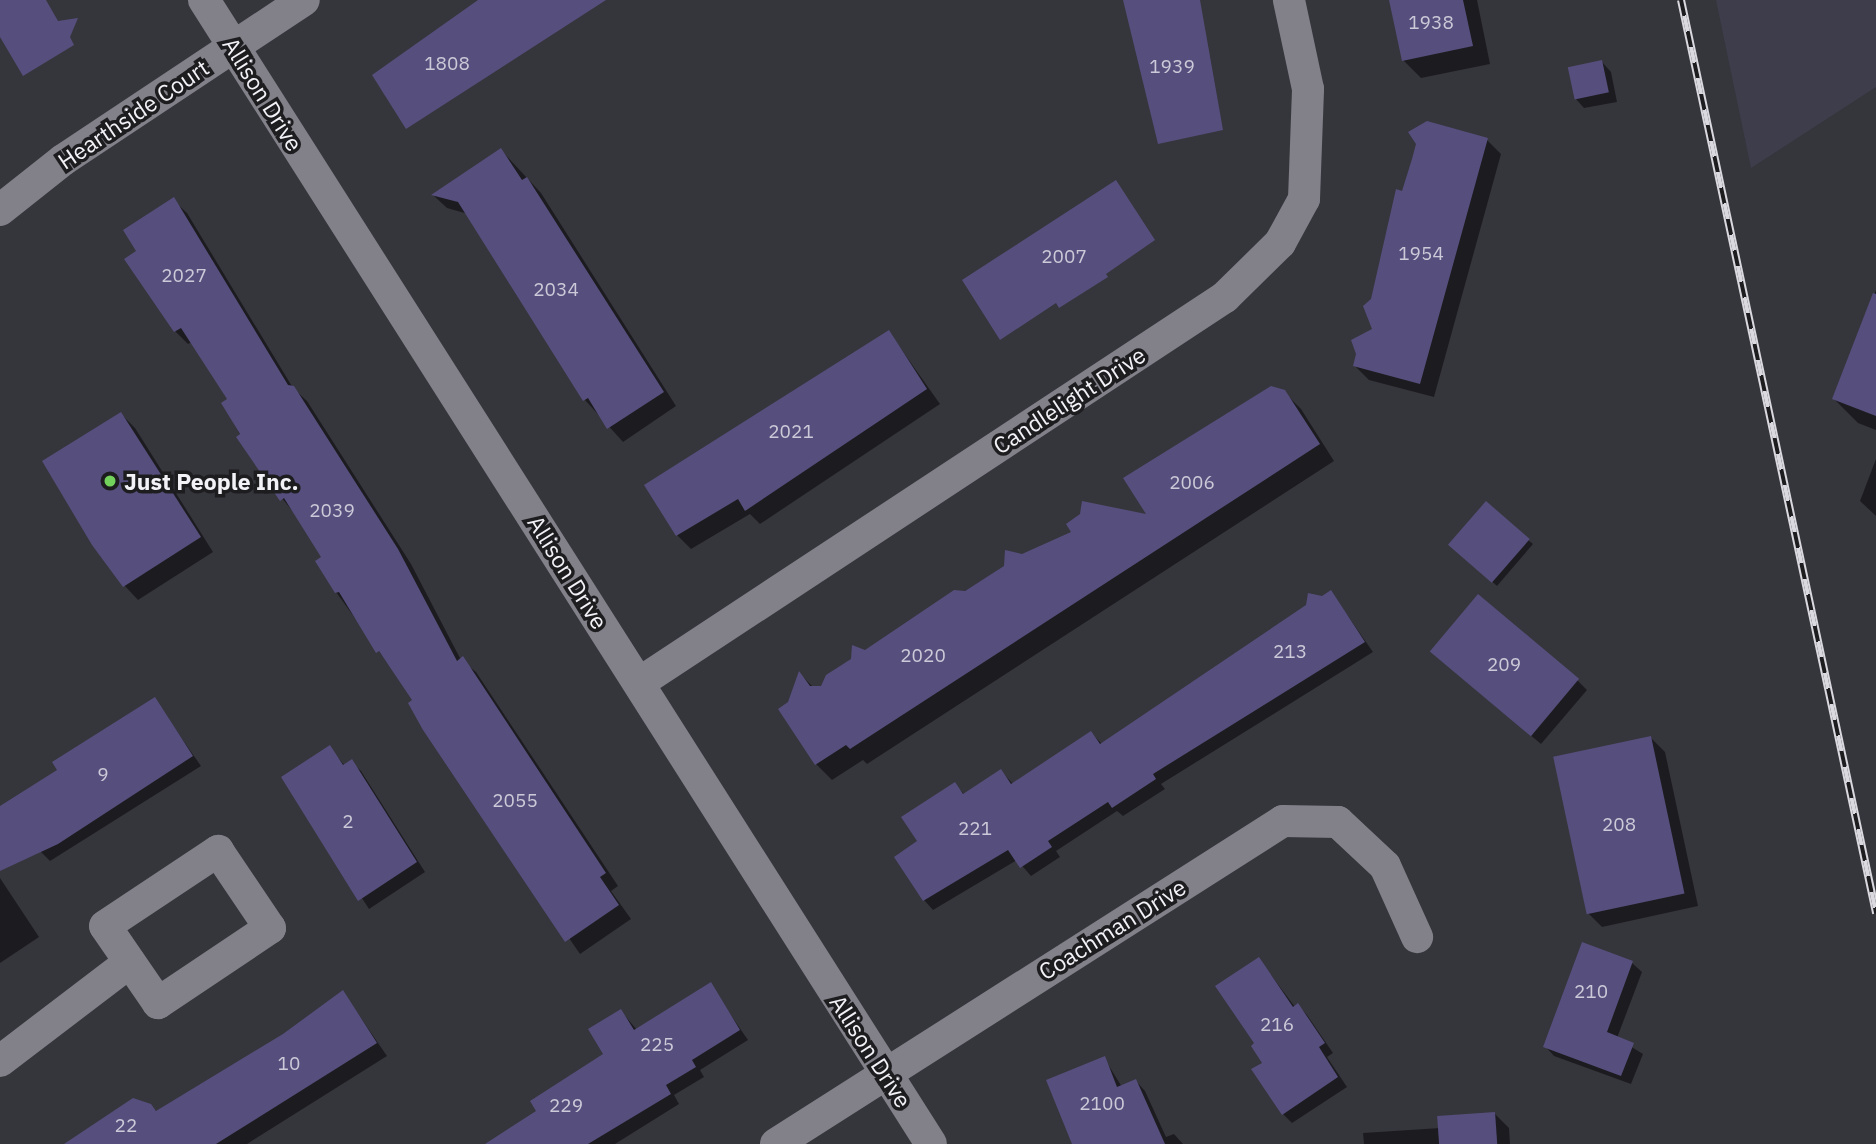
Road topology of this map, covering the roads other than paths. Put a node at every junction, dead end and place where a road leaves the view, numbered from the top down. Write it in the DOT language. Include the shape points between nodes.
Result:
graph roads {
  1 [pos="204,0"];
  2 [pos="304,0"];
  3 [pos="1289,0"];
  4 [pos="232,46"];
  5 [pos="0,210"];
  6 [pos="639,684"];
  7 [pos="1417,937"];
  8 [pos="130,962"];
  9 [pos="0,1061"];
  10 [pos="884,1073"];
  11 [pos="776,1144"];
  12 [pos="931,1144"];
  1 -- 4 [label="street, Allison Drive"];
  2 -- 4 [label="street, Hearthside Court"];
  3 -- 6 [label="street, Candlelight Drive" via="1308,89 1304,199 1280,243 1225,297"];
  4 -- 5 [label="street, Hearthside Court" via="63,160"];
  4 -- 6 [label="street, Allison Drive"];
  6 -- 10 [label="street, Allison Drive"];
  7 -- 10 [label="street, Coachman Drive" via="1385,866 1338,822 1283,821"];
  8 -- 8 [label="street" via="105,926 218,850 270,928 158,1003"];
  8 -- 9 [label="street"];
  10 -- 11 [label="street, Coachman Drive"];
  10 -- 12 [label="street, Allison Drive"];
}
